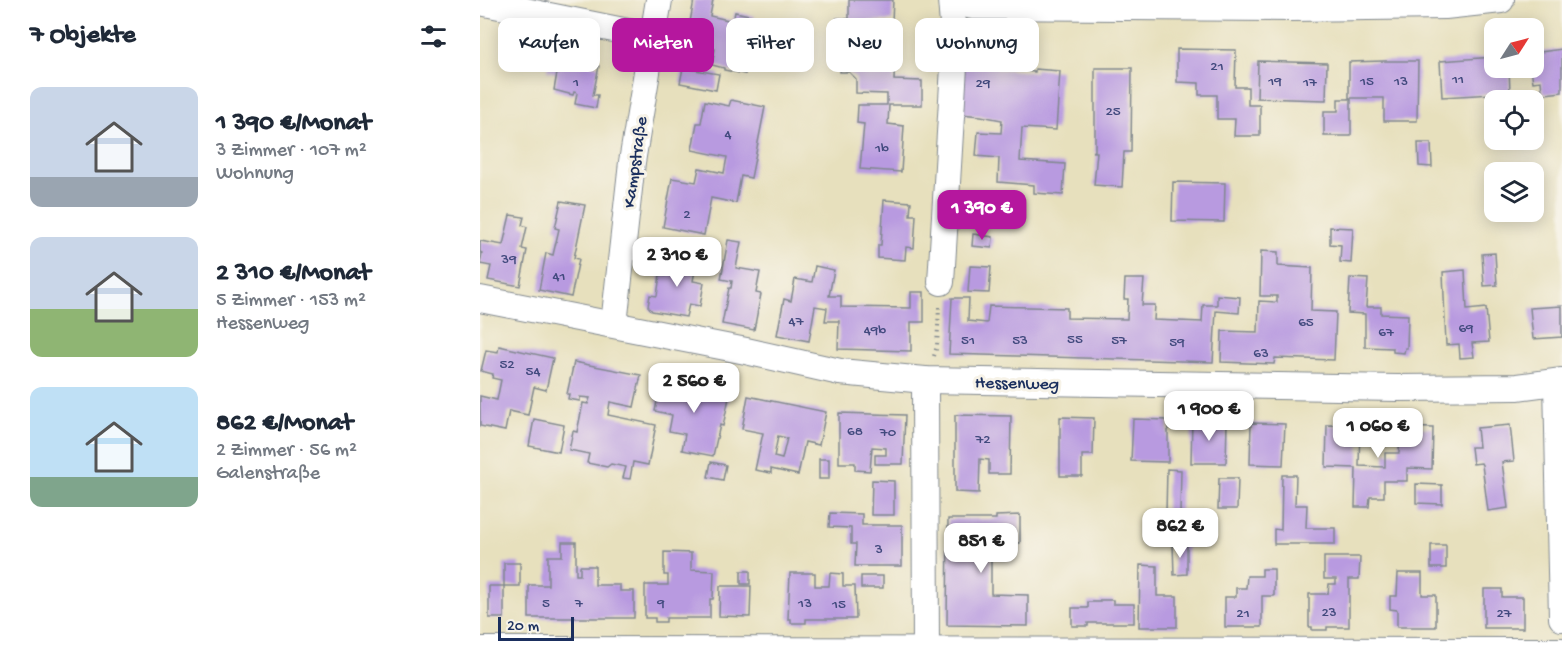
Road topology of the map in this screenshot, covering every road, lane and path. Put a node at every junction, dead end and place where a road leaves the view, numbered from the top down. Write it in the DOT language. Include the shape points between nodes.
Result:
graph roads {
  1 [pos="658,0"];
  2 [pos="1501,0"];
  3 [pos="952,1"];
  4 [pos="480,2"];
  5 [pos="656,18"];
  6 [pos="612,29"];
  7 [pos="647,72"];
  8 [pos="941,282"];
  9 [pos="480,299"];
  10 [pos="614,324"];
  11 [pos="925,380"];
  12 [pos="1559,381"];
  13 [pos="1562,618"];
  14 [pos="480,650"];
  15 [pos="1562,651"];
  16 [pos="926,653"];
  1 -- 5 [label="street, Kampstraße"];
  2 -- 3 [label="street" via="1445,6 1292,8 972,6"];
  3 -- 8 [label="street" via="954,50"];
  4 -- 6 [label="street"];
  7 -- 10 [label="street, Kampstraße" via="632,162"];
  8 -- 11 [label="path" via="937,346"];
  9 -- 10 [label="street, Hessenweg"];
  10 -- 11 [label="street, Hessenweg" via="840,372"];
  11 -- 12 [label="street, Hessenweg" via="1396,388 1517,387"];
  11 -- 16 [label="street"];
  12 -- 13 [label="street"];
  14 -- 16 [label="street"];
  15 -- 16 [label="street"];
}
